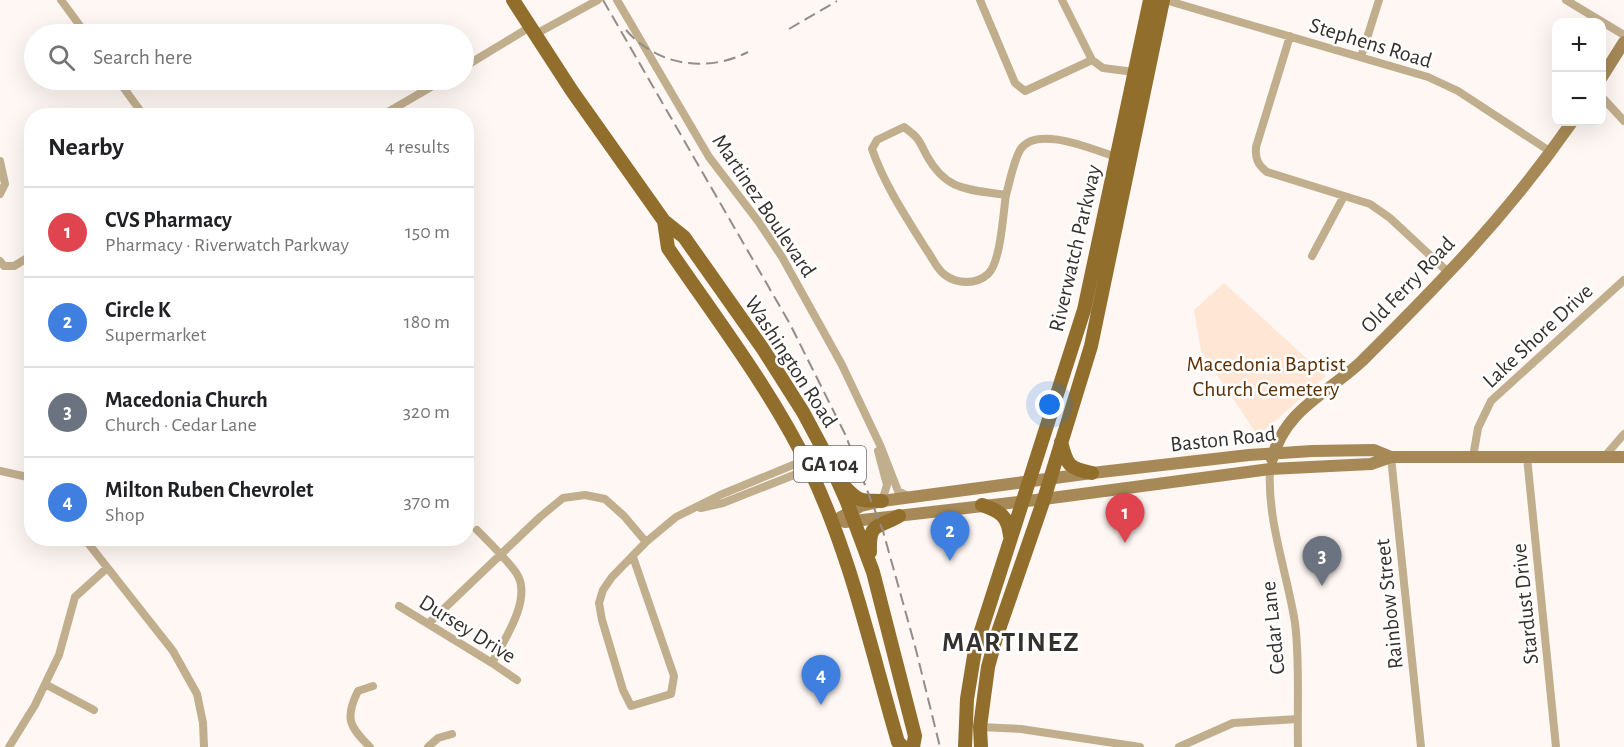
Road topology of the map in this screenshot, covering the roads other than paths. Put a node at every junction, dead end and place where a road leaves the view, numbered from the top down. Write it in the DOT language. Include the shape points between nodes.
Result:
graph roads {
  1 [pos="61,0"];
  2 [pos="513,0"];
  3 [pos="598,0"];
  4 [pos="617,0"];
  5 [pos="980,0"];
  6 [pos="1062,0"];
  7 [pos="1150,0"];
  8 [pos="1164,0"];
  9 [pos="1379,0"];
  10 [pos="1566,0"];
  11 [pos="79,24"];
  12 [pos="532,31"];
  13 [pos="1624,35"];
  14 [pos="1290,36"];
  15 [pos="1624,42"];
  16 [pos="1361,57"];
  17 [pos="1092,60"];
  18 [pos="474,62"];
  19 [pos="1134,72"];
  20 [pos="1605,72"];
  21 [pos="125,90"];
  22 [pos="426,90"];
  23 [pos="1606,101"];
  24 [pos="138,108"];
  25 [pos="395,108"];
  26 [pos="1624,121"];
  27 [pos="1569,126"];
  28 [pos="1551,152"];
  29 [pos="1116,157"];
  30 [pos="0,161"];
  31 [pos="0,194"];
  32 [pos="1006,195"];
  33 [pos="1344,196"];
  34 [pos="664,221"];
  35 [pos="1312,256"];
  36 [pos="24,260"];
  37 [pos="0,261"];
  38 [pos="1449,273"];
  39 [pos="1624,280"];
  40 [pos="874,435"];
  41 [pos="1624,435"];
  42 [pos="1061,440"];
  43 [pos="1274,454"];
  44 [pos="1605,456"];
  45 [pos="1391,457"];
  46 [pos="1473,457"];
  47 [pos="1527,457"];
  48 [pos="1624,458"];
  49 [pos="807,465"];
  50 [pos="1270,469"];
  51 [pos="0,471"];
  52 [pos="1092,473"];
  53 [pos="24,476"];
  54 [pos="1049,479"];
  55 [pos="837,480"];
  56 [pos="1028,482"];
  57 [pos="909,497"];
  58 [pos="1044,499"];
  59 [pos="882,501"];
  60 [pos="1022,501"];
  61 [pos="982,505"];
  62 [pos="899,516"];
  63 [pos="853,517"];
  64 [pos="832,522"];
  65 [pos="477,530"];
  66 [pos="1010,539"];
  67 [pos="645,542"];
  68 [pos="90,546"];
  69 [pos="500,555"];
  70 [pos="633,557"];
  71 [pos="871,566"];
  72 [pos="107,568"];
  73 [pos="399,606"];
  74 [pos="429,623"];
  75 [pos="978,638"];
  76 [pos="994,643"];
  77 [pos="492,663"];
  78 [pos="517,680"];
  79 [pos="45,684"];
  80 [pos="373,686"];
  81 [pos="94,710"];
  82 [pos="1298,719"];
  83 [pos="980,727"];
  84 [pos="452,734"];
  85 [pos="9,747"];
  86 [pos="204,747"];
  87 [pos="370,747"];
  88 [pos="428,747"];
  89 [pos="903,747"];
  90 [pos="913,747"];
  91 [pos="965,747"];
  92 [pos="981,747"];
  93 [pos="1140,747"];
  94 [pos="1179,747"];
  95 [pos="1298,747"];
  96 [pos="1421,747"];
  97 [pos="1556,747"];
  1 -- 11 [label="street"];
  2 -- 12 [label="main road, Washington Road / GA 104"];
  3 -- 12 [label="street"];
  4 -- 40 [label="street, Martinez Boulevard" via="708,157 782,257 842,365"];
  5 -- 17 [label="street" via="1015,83 1025,91"];
  6 -- 17 [label="street"];
  7 -- 19 [label="main road, Riverwatch Parkway"];
  8 -- 14 [label="street, Stephens Road"];
  8 -- 42 [label="main road, Riverwatch Parkway" via="1099,314"];
  9 -- 16 [label="street"];
  10 -- 13 [label="street"];
  12 -- 18 [label="street"];
  12 -- 34 [label="main road, Washington Road / GA 104"];
  14 -- 16 [label="street, Stephens Road"];
  14 -- 33 [label="street" via="1255,157 1267,172"];
  15 -- 20 [label="main road"];
  16 -- 28 [label="street, Stephens Road" via="1443,83"];
  17 -- 19 [label="street" via="1103,68"];
  19 -- 29 [label="main road, Riverwatch Parkway"];
  21 -- 24 [label="street"];
  22 -- 25 [label="street"];
  23 -- 26 [label="street"];
  27 -- 28 [label="main road, Old Ferry Road"];
  28 -- 38 [label="main road, Old Ferry Road"];
  29 -- 32 [label="street" via="1059,140 1035,139 1021,149"];
  29 -- 56 [label="main road, Riverwatch Parkway" via="1084,310"];
  30 -- 31 [label="street" via="5,184"];
  32 -- 32 [label="street" via="950,184 938,173 919,138 904,127 877,140 872,148 877,164 936,264 944,274 961,282 975,281 988,274 995,261"];
  33 -- 35 [label="street"];
  33 -- 38 [label="street" via="1381,211"];
  34 -- 49 [label="main road, Washington Road / GA 104" via="668,248 766,392"];
  34 -- 55 [label="main road, Washington Road / GA 104" via="684,237 784,380"];
  36 -- 37 [label="street" via="14,266 4,266"];
  38 -- 43 [label="main road, Old Ferry Road" via="1360,363 1292,418"];
  39 -- 46 [label="street, Lake Shore Drive" via="1491,401 1478,428"];
  40 -- 57 [label="street, Martinez Boulevard" via="898,490"];
  40 -- 59 [label="street, Martinez Boulevard" via="887,485"];
  41 -- 44 [label="street"];
  42 -- 52 [label="main road" via="1066,461 1072,468"];
  42 -- 54 [label="main road, Riverwatch Parkway"];
  43 -- 45 [label="main road, Baston Road" via="1374,450"];
  43 -- 50 [label="main road, Old Ferry Road"];
  43 -- 52 [label="main road, Baston Road"];
  44 -- 47 [label="main road, Baston Road"];
  44 -- 48 [label="main road, Baston Road"];
  45 -- 46 [label="main road, Baston Road"];
  45 -- 50 [label="main road" via="1371,464"];
  45 -- 96 [label="street, Rainbow Street"];
  46 -- 47 [label="main road, Baston Road"];
  47 -- 97 [label="street, Stardust Drive"];
  49 -- 64 [label="main road, Washington Road / GA 104"];
  49 -- 67 [label="street" via="720,495 676,517"];
  50 -- 58 [label="main road"];
  50 -- 82 [label="street, Cedar Lane" via="1274,520 1295,625"];
  51 -- 53 [label="street"];
  52 -- 54 [label="main road, Baston Road"];
  54 -- 56 [label="main road, Baston Road"];
  54 -- 58 [label="main road, Riverwatch Parkway"];
  55 -- 59 [label="main road" via="856,499"];
  55 -- 63 [label="main road, Washington Road / GA 104"];
  56 -- 57 [label="main road, Baston Road"];
  56 -- 60 [label="main road, Riverwatch Parkway"];
  57 -- 59 [label="main road, Baston Road"];
  58 -- 60 [label="main road"];
  58 -- 76 [label="main road, Riverwatch Parkway"];
  59 -- 63 [label="main road, Baston Road" via="861,506"];
  60 -- 61 [label="main road"];
  60 -- 66 [label="main road, Riverwatch Parkway"];
  61 -- 62 [label="main road"];
  61 -- 66 [label="main road" via="1006,518"];
  62 -- 63 [label="main road"];
  62 -- 71 [label="main road" via="876,526 871,533"];
  63 -- 64 [label="main road, Baston Road"];
  63 -- 71 [label="main road, Washington Road / GA 104"];
  64 -- 89 [label="main road, Washington Road / GA 104" via="898,742"];
  65 -- 69 [label="street"];
  66 -- 75 [label="main road, Riverwatch Parkway"];
  67 -- 69 [label="street" via="605,499 585,495 563,498"];
  67 -- 70 [label="street"];
  68 -- 72 [label="street"];
  69 -- 74 [label="street"];
  69 -- 77 [label="street" via="518,575 522,602"];
  70 -- 70 [label="street" via="612,577 599,603 631,706 671,694 674,676"];
  71 -- 90 [label="main road, Washington Road / GA 104" via="915,736"];
  72 -- 79 [label="street" via="75,597 65,638"];
  72 -- 86 [label="street" via="173,651 197,694"];
  73 -- 74 [label="street, Dursey Drive"];
  74 -- 77 [label="street, Dursey Drive"];
  75 -- 76 [label="main road"];
  75 -- 91 [label="main road, Riverwatch Parkway" via="968,686"];
  76 -- 83 [label="main road, Riverwatch Parkway"];
  77 -- 78 [label="street, Dursey Drive"];
  79 -- 81 [label="street"];
  79 -- 85 [label="street"];
  80 -- 87 [label="street" via="358,692 349,718 355,732"];
  82 -- 94 [label="street" via="1233,723"];
  82 -- 95 [label="street, Cedar Lane"];
  83 -- 92 [label="main road, Riverwatch Parkway"];
  83 -- 93 [label="street" via="1021,729"];
  84 -- 88 [label="street" via="438,738"];
}
